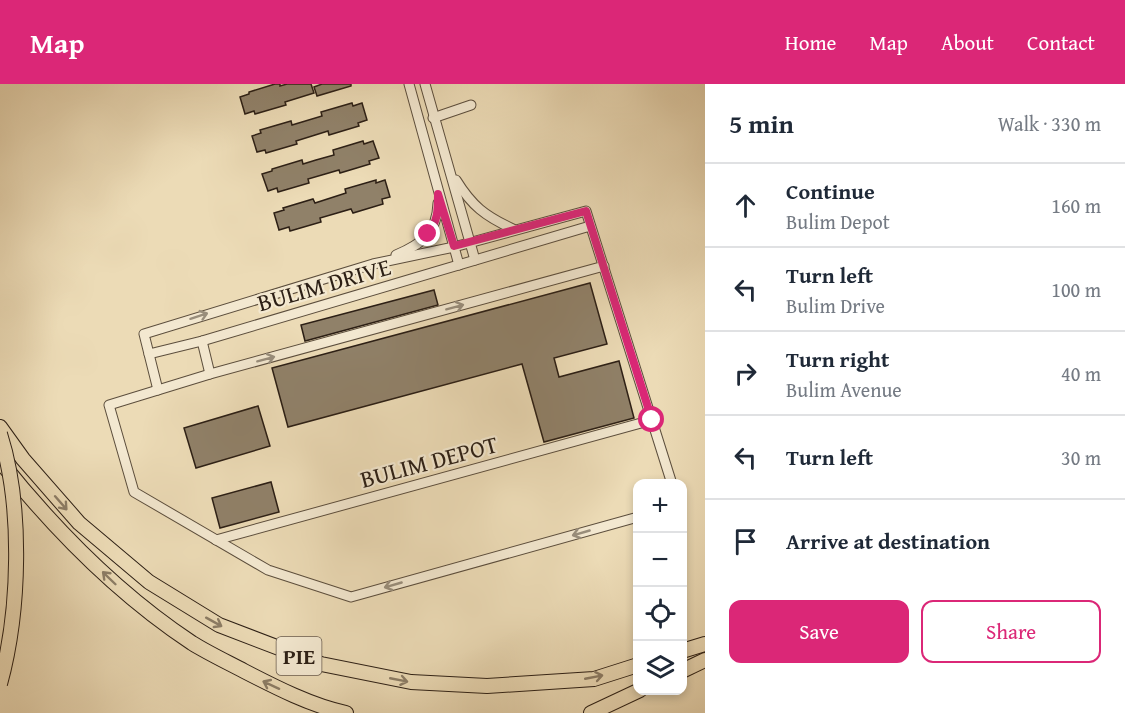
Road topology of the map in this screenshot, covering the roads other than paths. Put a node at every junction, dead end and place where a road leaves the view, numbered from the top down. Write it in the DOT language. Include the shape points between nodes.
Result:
graph roads {
  1 [pos="409,84"];
  2 [pos="425,84"];
  3 [pos="471,105"];
  4 [pos="434,118"];
  5 [pos="452,172"];
  6 [pos="438,194"];
  7 [pos="590,226"];
  8 [pos="513,229"];
  9 [pos="469,242"];
  10 [pos="454,246"];
  11 [pos="475,260"];
  12 [pos="373,264"];
  13 [pos="459,266"];
  14 [pos="604,266"];
  15 [pos="201,341"];
  16 [pos="150,354"];
  17 [pos="210,374"];
  18 [pos="158,390"];
  19 [pos="652,420"];
  20 [pos="0,427"];
  21 [pos="0,434"];
  22 [pos="0,461"];
  23 [pos="671,479"];
  24 [pos="633,518"];
  25 [pos="216,540"];
  26 [pos="705,644"];
  27 [pos="687,649"];
  28 [pos="705,660"];
  29 [pos="633,667"];
  30 [pos="687,669"];
  31 [pos="0,684"];
  32 [pos="633,693"];
  33 [pos="346,713"];
  34 [pos="591,713"];
  1 -- 6 [label="street"];
  2 -- 4 [label="street"];
  3 -- 4 [label="street"];
  4 -- 5 [label="street"];
  5 -- 8 [label="street" via="481,212"];
  5 -- 9 [label="street"];
  6 -- 10 [label="street"];
  6 -- 12 [label="street" via="435,225 419,244"];
  7 -- 8 [label="street, BULIM DRIVE" via="586,211"];
  7 -- 11 [label="street, BULIM DRIVE"];
  7 -- 14 [label="street"];
  8 -- 9 [label="street, BULIM DRIVE"];
  9 -- 10 [label="street, BULIM DRIVE"];
  9 -- 11 [label="street"];
  10 -- 12 [label="street, BULIM DRIVE"];
  10 -- 13 [label="street"];
  11 -- 13 [label="street, BULIM DRIVE"];
  16 -- 12 [label="street, BULIM DRIVE, one-way" via="144,334"];
  13 -- 15 [label="street, BULIM DRIVE"];
  17 -- 14 [label="street, one-way"];
  14 -- 19 [label="street"];
  15 -- 16 [label="street, BULIM DRIVE"];
  15 -- 17 [label="street"];
  16 -- 18 [label="street"];
  17 -- 18 [label="street"];
  18 -- 25 [label="street" via="109,405 134,492"];
  19 -- 23 [label="street"];
  19 -- 25 [label="street, BULIM DEPOT"];
  20 -- 29 [label="highway, PIE, one-way" via="79,523 149,582 219,625 321,664 411,682 487,686 594,679"];
  21 -- 31 [label="highway, bridge" via="14,505 16,574 14,609"];
  33 -- 22 [label="highway, PIE, one-way" via="270,685 193,644 126,594 57,529"];
  24 -- 25 [label="street, one-way" via="351,597 268,570"];
  26 -- 27 [label="highway"];
  28 -- 30 [label="highway"];
  32 -- 34 [label="highway"];
}
